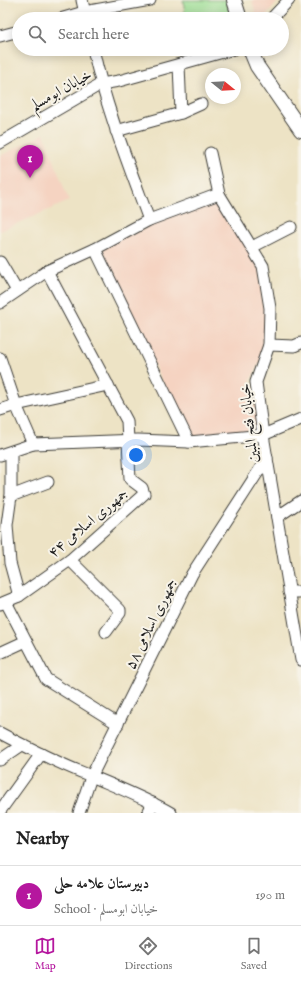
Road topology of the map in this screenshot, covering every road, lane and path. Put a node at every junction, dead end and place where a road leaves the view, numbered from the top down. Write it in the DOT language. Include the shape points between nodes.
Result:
graph roads {
  1 [pos="82,0"];
  2 [pos="150,0"];
  3 [pos="234,0"];
  4 [pos="290,0"];
  5 [pos="132,2"];
  6 [pos="84,12"];
  7 [pos="98,12"];
  8 [pos="238,12"];
  9 [pos="279,12"];
  10 [pos="12,33"];
  11 [pos="0,36"];
  12 [pos="95,56"];
  13 [pos="210,56"];
  14 [pos="253,56"];
  15 [pos="178,65"];
  16 [pos="101,84"];
  17 [pos="201,104"];
  18 [pos="180,113"];
  19 [pos="299,121"];
  20 [pos="116,131"];
  21 [pos="0,143"];
  22 [pos="210,153"];
  23 [pos="219,194"];
  24 [pos="149,220"];
  25 [pos="292,227"];
  26 [pos="252,247"];
  27 [pos="95,249"];
  28 [pos="0,262"];
  29 [pos="47,272"];
  30 [pos="17,291"];
  31 [pos="0,303"];
  32 [pos="301,343"];
  33 [pos="269,345"];
  34 [pos="0,358"];
  35 [pos="108,385"];
  36 [pos="16,405"];
  37 [pos="0,410"];
  38 [pos="301,419"];
  39 [pos="263,435"];
  40 [pos="129,441"];
  41 [pos="189,442"];
  42 [pos="33,444"];
  43 [pos="11,452"];
  44 [pos="0,455"];
  45 [pos="267,458"];
  46 [pos="48,482"];
  47 [pos="12,496"];
  48 [pos="301,501"];
  49 [pos="277,517"];
  50 [pos="3,526"];
  51 [pos="70,560"];
  52 [pos="289,592"];
  53 [pos="301,592"];
  54 [pos="19,596"];
  55 [pos="3,603"];
  56 [pos="106,632"];
  57 [pos="26,641"];
  58 [pos="0,653"];
  59 [pos="301,660"];
  60 [pos="118,724"];
  61 [pos="0,733"];
  62 [pos="22,745"];
  63 [pos="41,754"];
  64 [pos="0,760"];
  65 [pos="91,776"];
  66 [pos="153,803"];
  67 [pos="0,811"];
  68 [pos="79,813"];
  69 [pos="148,813"];
  70 [pos="171,813"];
  1 -- 6 [label="street"];
  2 -- 5 [label="street"];
  3 -- 8 [label="main road"];
  4 -- 9 [label="street"];
  5 -- 7 [label="street"];
  10 -- 11 [label="street"];
  12 -- 16 [label="street"];
  13 -- 15 [label="street, خیابان ابومسلم"];
  14 -- 19 [label="main road" via="257,66"];
  15 -- 16 [label="street, خیابان ابومسلم"];
  15 -- 18 [label="street"];
  16 -- 20 [label="street"];
  16 -- 21 [label="street, خیابان ابومسلم"];
  17 -- 18 [label="street"];
  18 -- 20 [label="street"];
  20 -- 24 [label="street"];
  22 -- 23 [label="street, خیابان فتح المبین"];
  23 -- 24 [label="street"];
  23 -- 26 [label="street, خیابان فتح المبین"];
  24 -- 27 [label="street"];
  25 -- 26 [label="street"];
  26 -- 33 [label="street, خیابان فتح المبین" via="263,266 266,280 270,308"];
  27 -- 29 [label="street"];
  27 -- 41 [label="street"];
  28 -- 30 [label="street"];
  29 -- 30 [label="street"];
  29 -- 35 [label="street"];
  30 -- 31 [label="street"];
  32 -- 33 [label="street" via="294,346"];
  33 -- 39 [label="street, خیابان فتح المبین" via="256,382"];
  34 -- 36 [label="street"];
  35 -- 36 [label="street"];
  35 -- 40 [label="street" via="127,421"];
  36 -- 37 [label="street"];
  36 -- 42 [label="street"];
  38 -- 39 [label="street"];
  39 -- 41 [label="street"];
  39 -- 45 [label="street, خیابان فتح المبین"];
  40 -- 41 [label="street"];
  40 -- 42 [label="street"];
  40 -- 51 [label="street, جمهوری اسلامی ۴۴" via="130,479 142,488 144,494"];
  42 -- 43 [label="street"];
  43 -- 44 [label="street"];
  43 -- 47 [label="street"];
  45 -- 49 [label="street, خیابان فتح المبین"];
  45 -- 60 [label="street, جمهوری اسلامی ۵۸" via="192,574"];
  46 -- 47 [label="street"];
  47 -- 50 [label="street"];
  48 -- 49 [label="street"];
  49 -- 52 [label="street, خیابان فتح المبین"];
  50 -- 54 [label="street"];
  51 -- 54 [label="street, جمهوری اسلامی ۴۴"];
  51 -- 56 [label="street" via="120,610"];
  52 -- 53 [label="street"];
  52 -- 59 [label="street, خیابان فتح المبین"];
  54 -- 55 [label="street, جمهوری اسلامی ۴۴"];
  55 -- 57 [label="street"];
  57 -- 58 [label="street"];
  57 -- 60 [label="street" via="46,679"];
  60 -- 65 [label="street, جمهوری اسلامی ۵۸"];
  61 -- 62 [label="street"];
  62 -- 63 [label="street"];
  62 -- 64 [label="street"];
  63 -- 65 [label="street"];
  63 -- 67 [label="street"];
  65 -- 66 [label="street"];
  65 -- 68 [label="street, جمهوری اسلامی ۵۸"];
  66 -- 69 [label="street"];
  66 -- 70 [label="street"];
}
